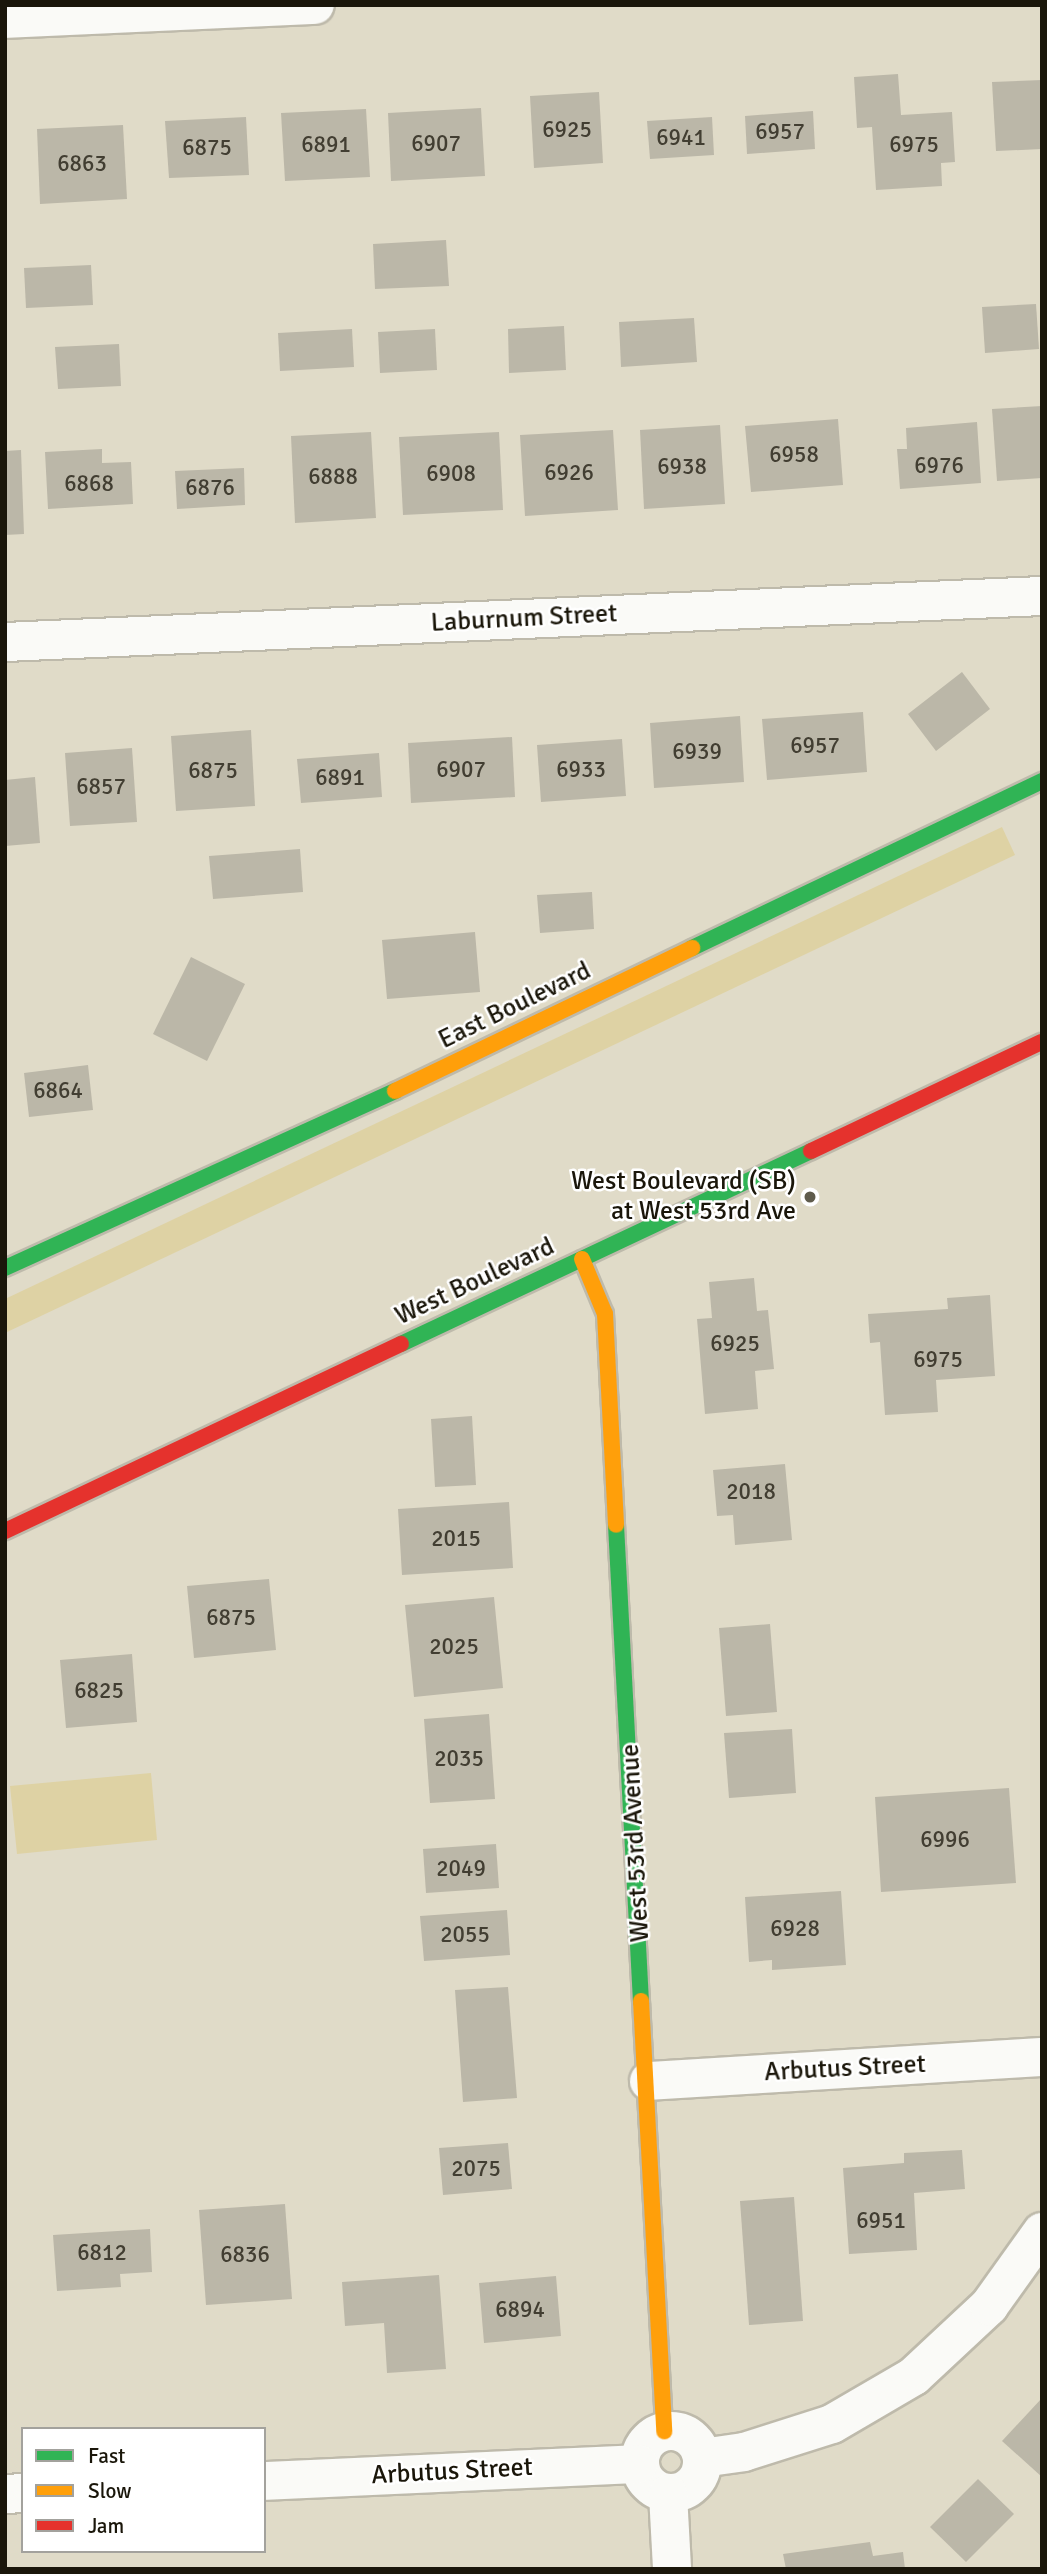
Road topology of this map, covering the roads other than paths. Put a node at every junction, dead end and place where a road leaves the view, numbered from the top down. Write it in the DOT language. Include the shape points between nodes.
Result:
graph roads {
  1 [pos="315,5"];
  2 [pos="5,19"];
  3 [pos="1042,596"];
  4 [pos="5,642"];
  5 [pos="1042,781"];
  6 [pos="1042,1042"];
  7 [pos="582,1259"];
  8 [pos="5,1268"];
  9 [pos="5,1531"];
  10 [pos="1042,2057"];
  11 [pos="649,2081"];
  12 [pos="1042,2232"];
  13 [pos="664,2431"];
  14 [pos="702,2458"];
  15 [pos="639,2464"];
  16 [pos="266,2481"];
  17 [pos="668,2494"];
  18 [pos="672,2569"];
  1 -- 2 [label="street"];
  3 -- 4 [label="street, Laburnum Street"];
  5 -- 8 [label="street, East Boulevard" via="306,1133"];
  6 -- 7 [label="street, West Boulevard"];
  7 -- 9 [label="street, West Boulevard"];
  7 -- 11 [label="street, West 53rd Avenue" via="605,1314"];
  10 -- 11 [label="street, Arbutus Street"];
  11 -- 13 [label="street, West 53rd Avenue"];
  12 -- 14 [label="street" via="989,2306 914,2376 832,2424 744,2452"];
  13 -- 14 [label="street" via="693,2440"];
  13 -- 15 [label="street" via="649,2439"];
  14 -- 17 [label="street" via="694,2484"];
  15 -- 16 [label="street, Arbutus Street"];
  15 -- 17 [label="street" via="651,2487"];
  17 -- 18 [label="street"];
}
